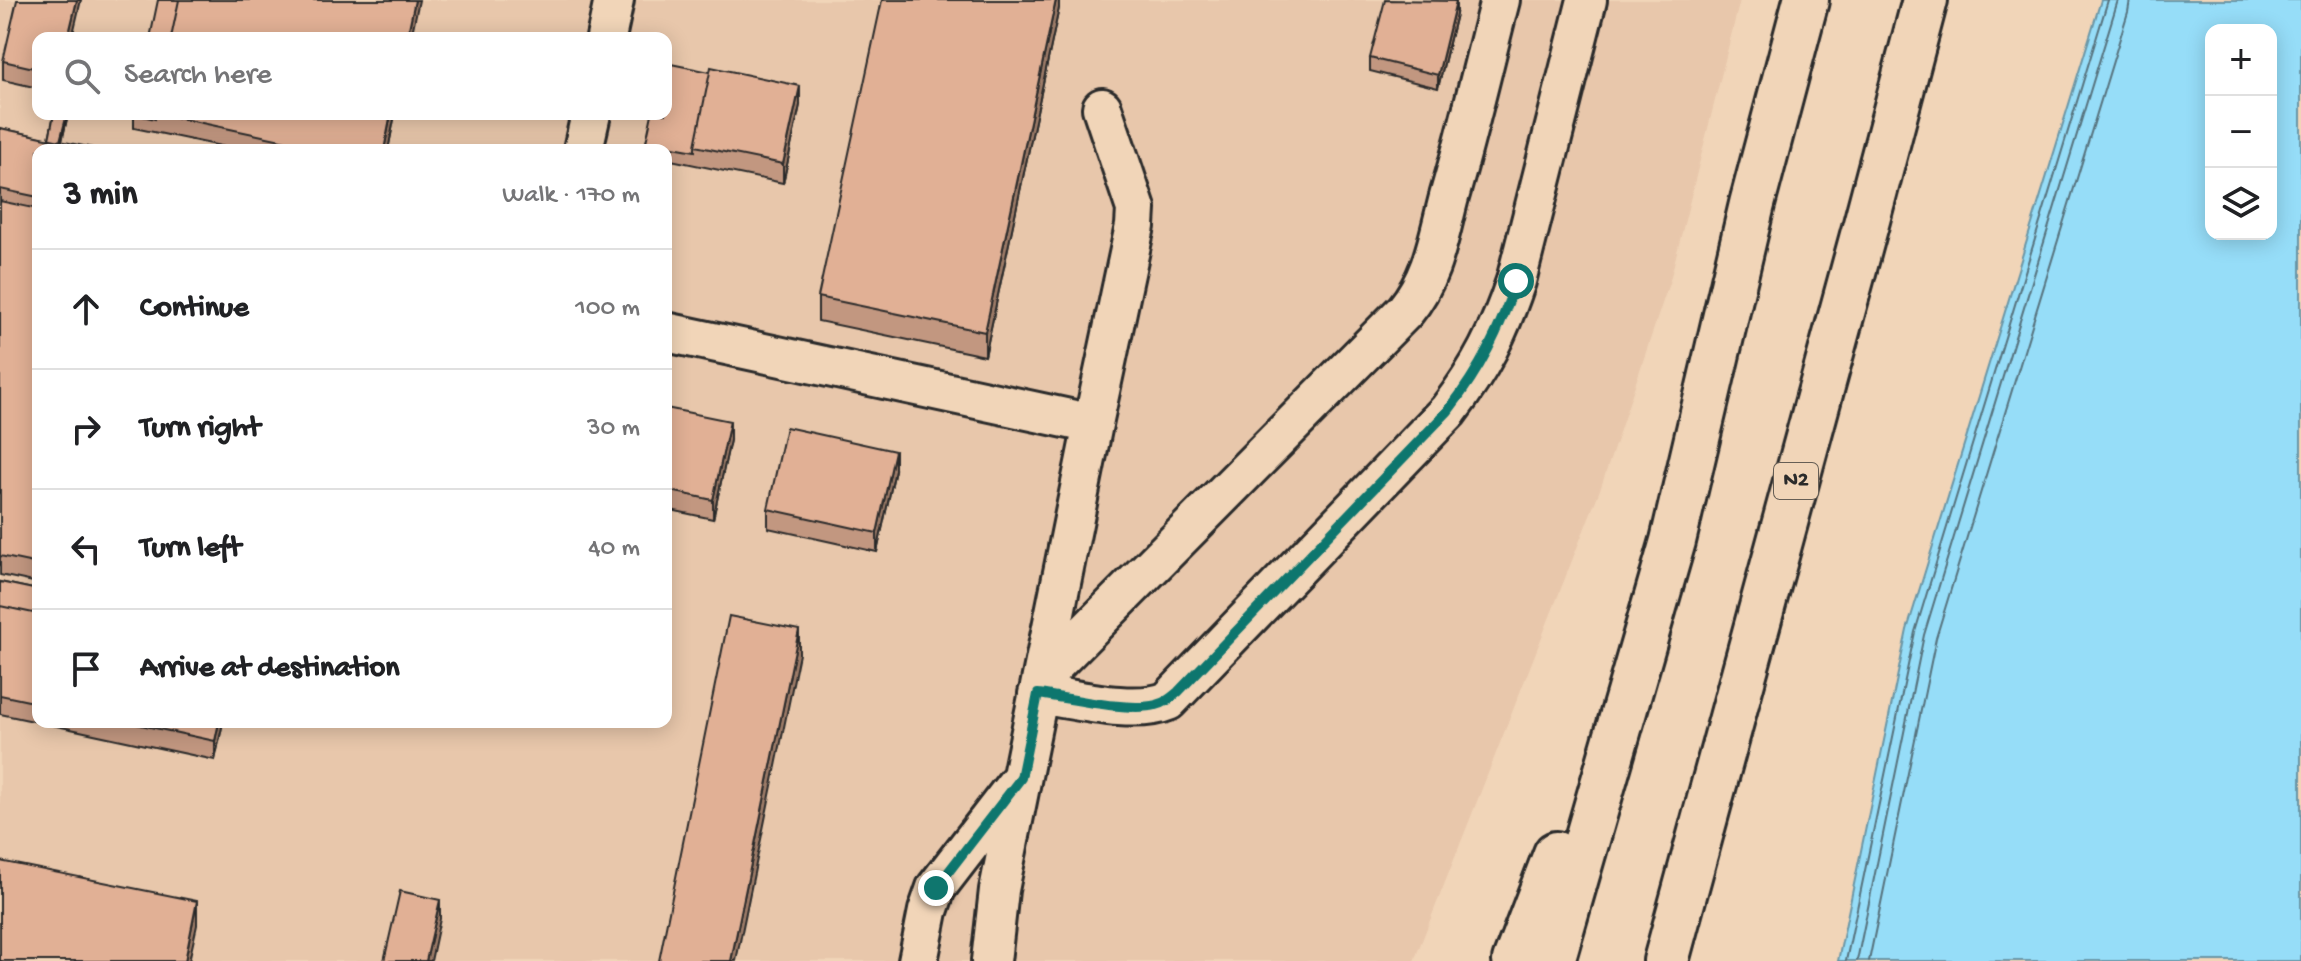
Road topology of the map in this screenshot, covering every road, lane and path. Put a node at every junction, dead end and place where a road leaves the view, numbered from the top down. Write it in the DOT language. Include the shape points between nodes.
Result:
graph roads {
  1 [pos="614,0"];
  2 [pos="1500,0"];
  3 [pos="1587,0"];
  4 [pos="1806,0"];
  5 [pos="1925,0"];
  6 [pos="607,32"];
  7 [pos="1102,108"];
  8 [pos="590,120"];
  9 [pos="584,144"];
  10 [pos="672,333"];
  11 [pos="1093,424"];
  12 [pos="1673,541"];
  13 [pos="1040,686"];
  14 [pos="1021,778"];
  15 [pos="999,890"];
  16 [pos="918,961"];
  17 [pos="971,961"];
  18 [pos="991,961"];
  19 [pos="1515,961"];
  20 [pos="1552,961"];
  21 [pos="1666,961"];
  1 -- 6 [label="lane"];
  2 -- 13 [label="lane" via="1419,294"];
  3 -- 13 [label="lane" via="1506,311 1473,378 1448,411 1168,701 1133,707"];
  4 -- 12 [label="highway"];
  5 -- 21 [label="highway, N2"];
  7 -- 11 [label="lane" via="1136,209"];
  8 -- 9 [label="lane"];
  10 -- 11 [label="lane"];
  11 -- 13 [label="lane"];
  12 -- 19 [label="highway"];
  12 -- 20 [label="highway"];
  13 -- 14 [label="lane"];
  14 -- 15 [label="lane"];
  14 -- 16 [label="lane" via="936,888"];
  15 -- 17 [label="lane"];
  15 -- 18 [label="lane"];
}
